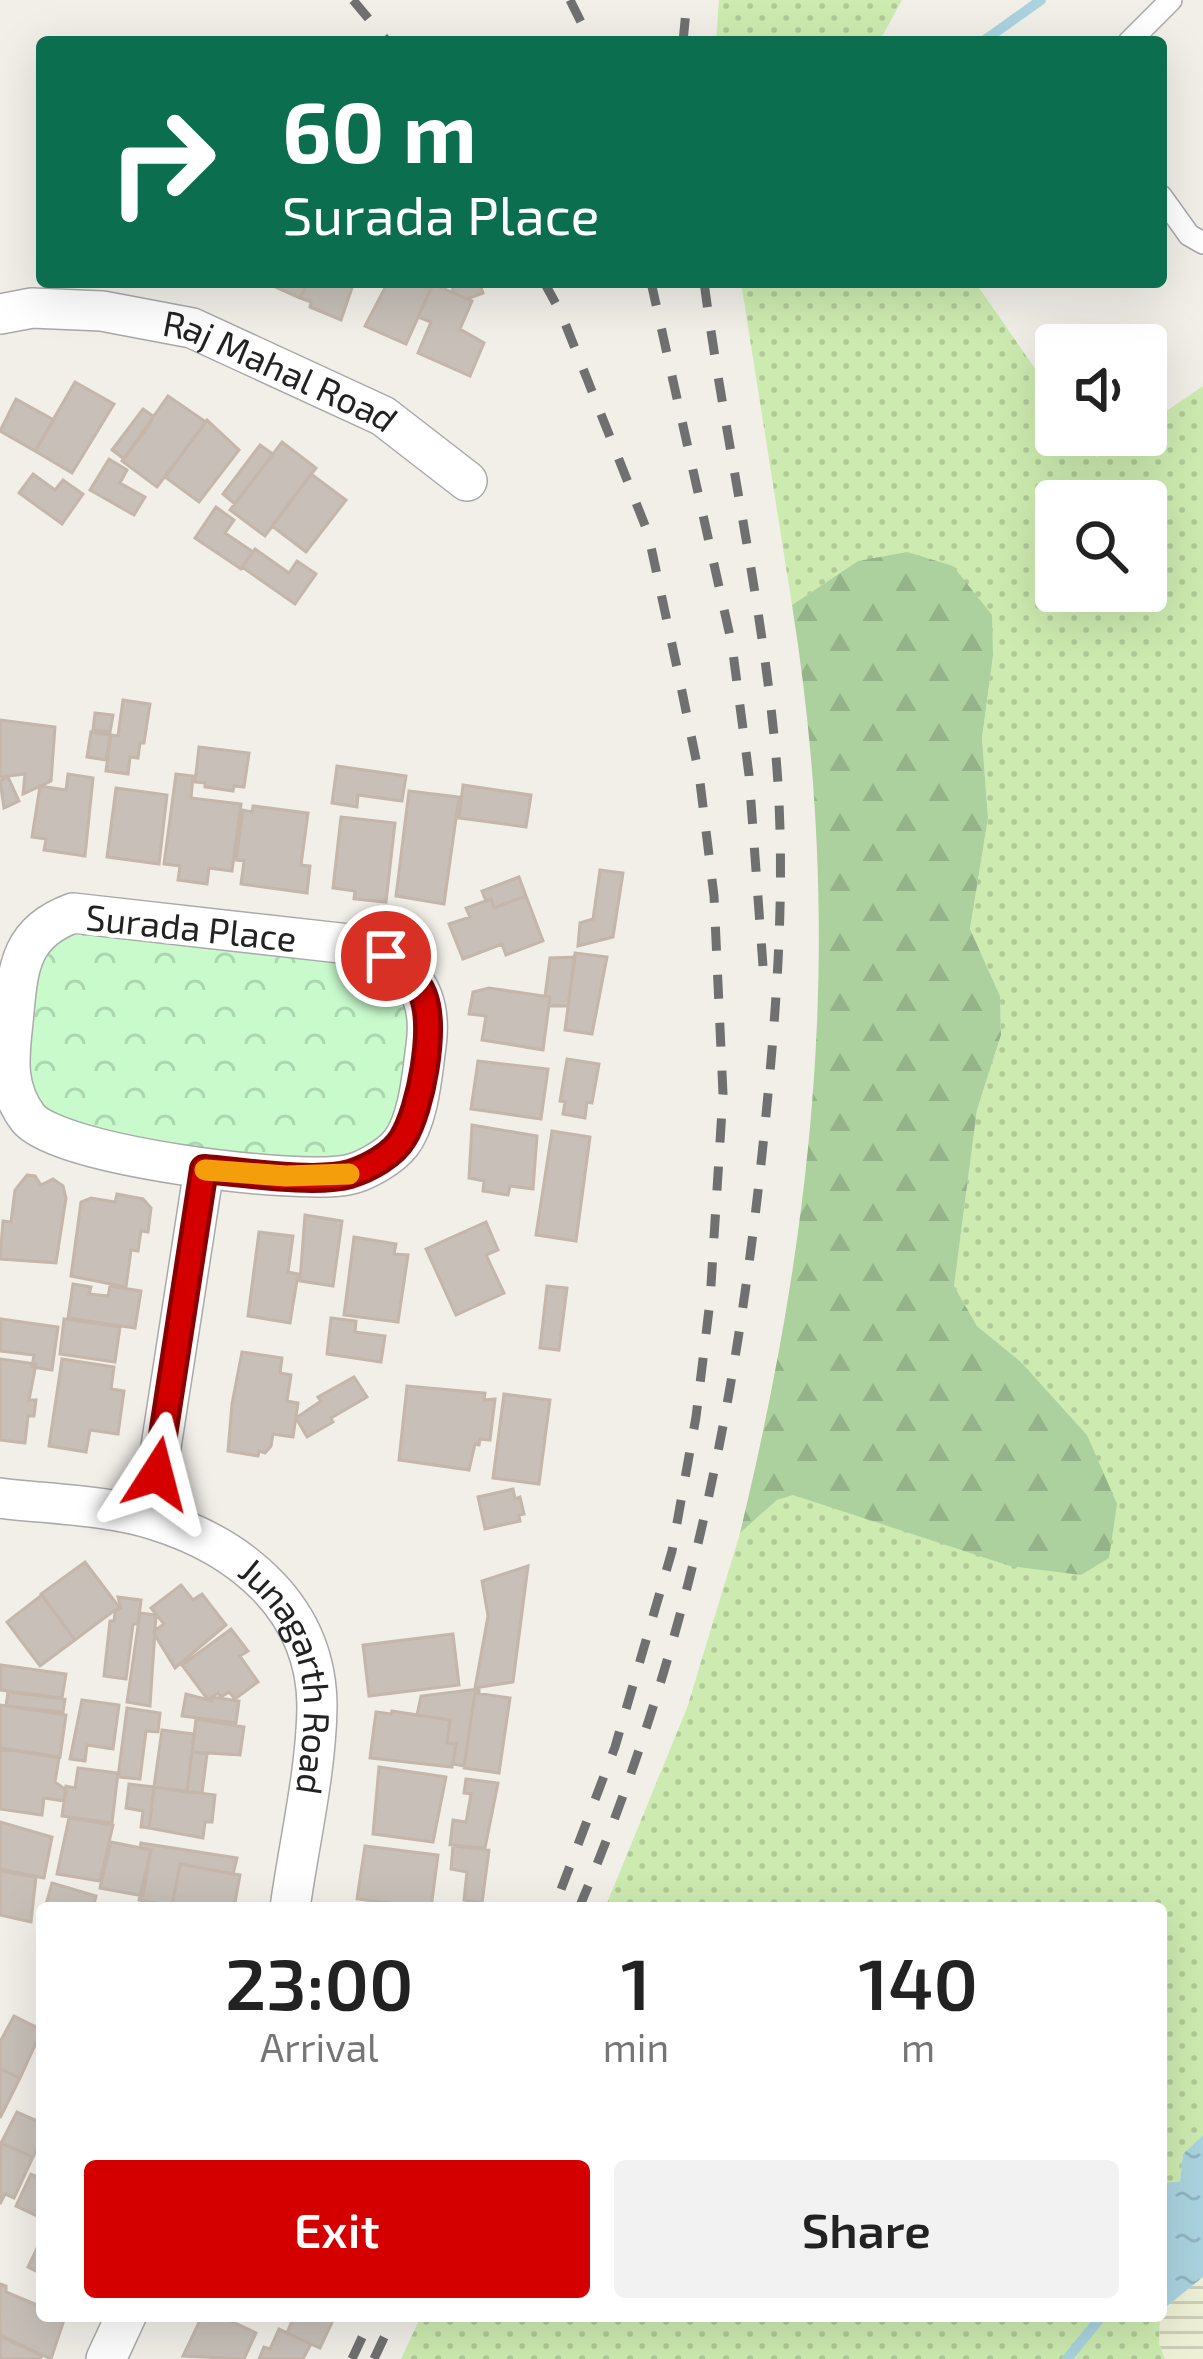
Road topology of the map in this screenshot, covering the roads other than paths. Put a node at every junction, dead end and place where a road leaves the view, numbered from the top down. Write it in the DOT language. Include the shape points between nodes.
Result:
graph roads {
  1 [pos="1171,0"];
  2 [pos="1136,36"];
  3 [pos="1167,204"];
  4 [pos="1203,243"];
  5 [pos="0,314"];
  6 [pos="467,481"];
  7 [pos="204,1169"];
  8 [pos="0,1498"];
  9 [pos="150,1518"];
  10 [pos="291,1902"];
  11 [pos="123,2322"];
  12 [pos="106,2359"];
  1 -- 2 [label="lane"];
  3 -- 4 [label="lane"];
  5 -- 6 [label="street, Raj Mahal Road" via="102,311 192,328 382,416"];
  7 -- 7 [label="street, Surada Place" via="70,1140 31,1122 8,1066 18,976 27,946 49,922 74,913 358,945 411,974 428,1029 401,1142 347,1175"];
  7 -- 9 [label="street"];
  8 -- 9 [label="street, Junagarth Road"];
  9 -- 10 [label="street, Junagarth Road" via="231,1555 274,1589 308,1647 317,1705"];
  11 -- 12 [label="street"];
}
